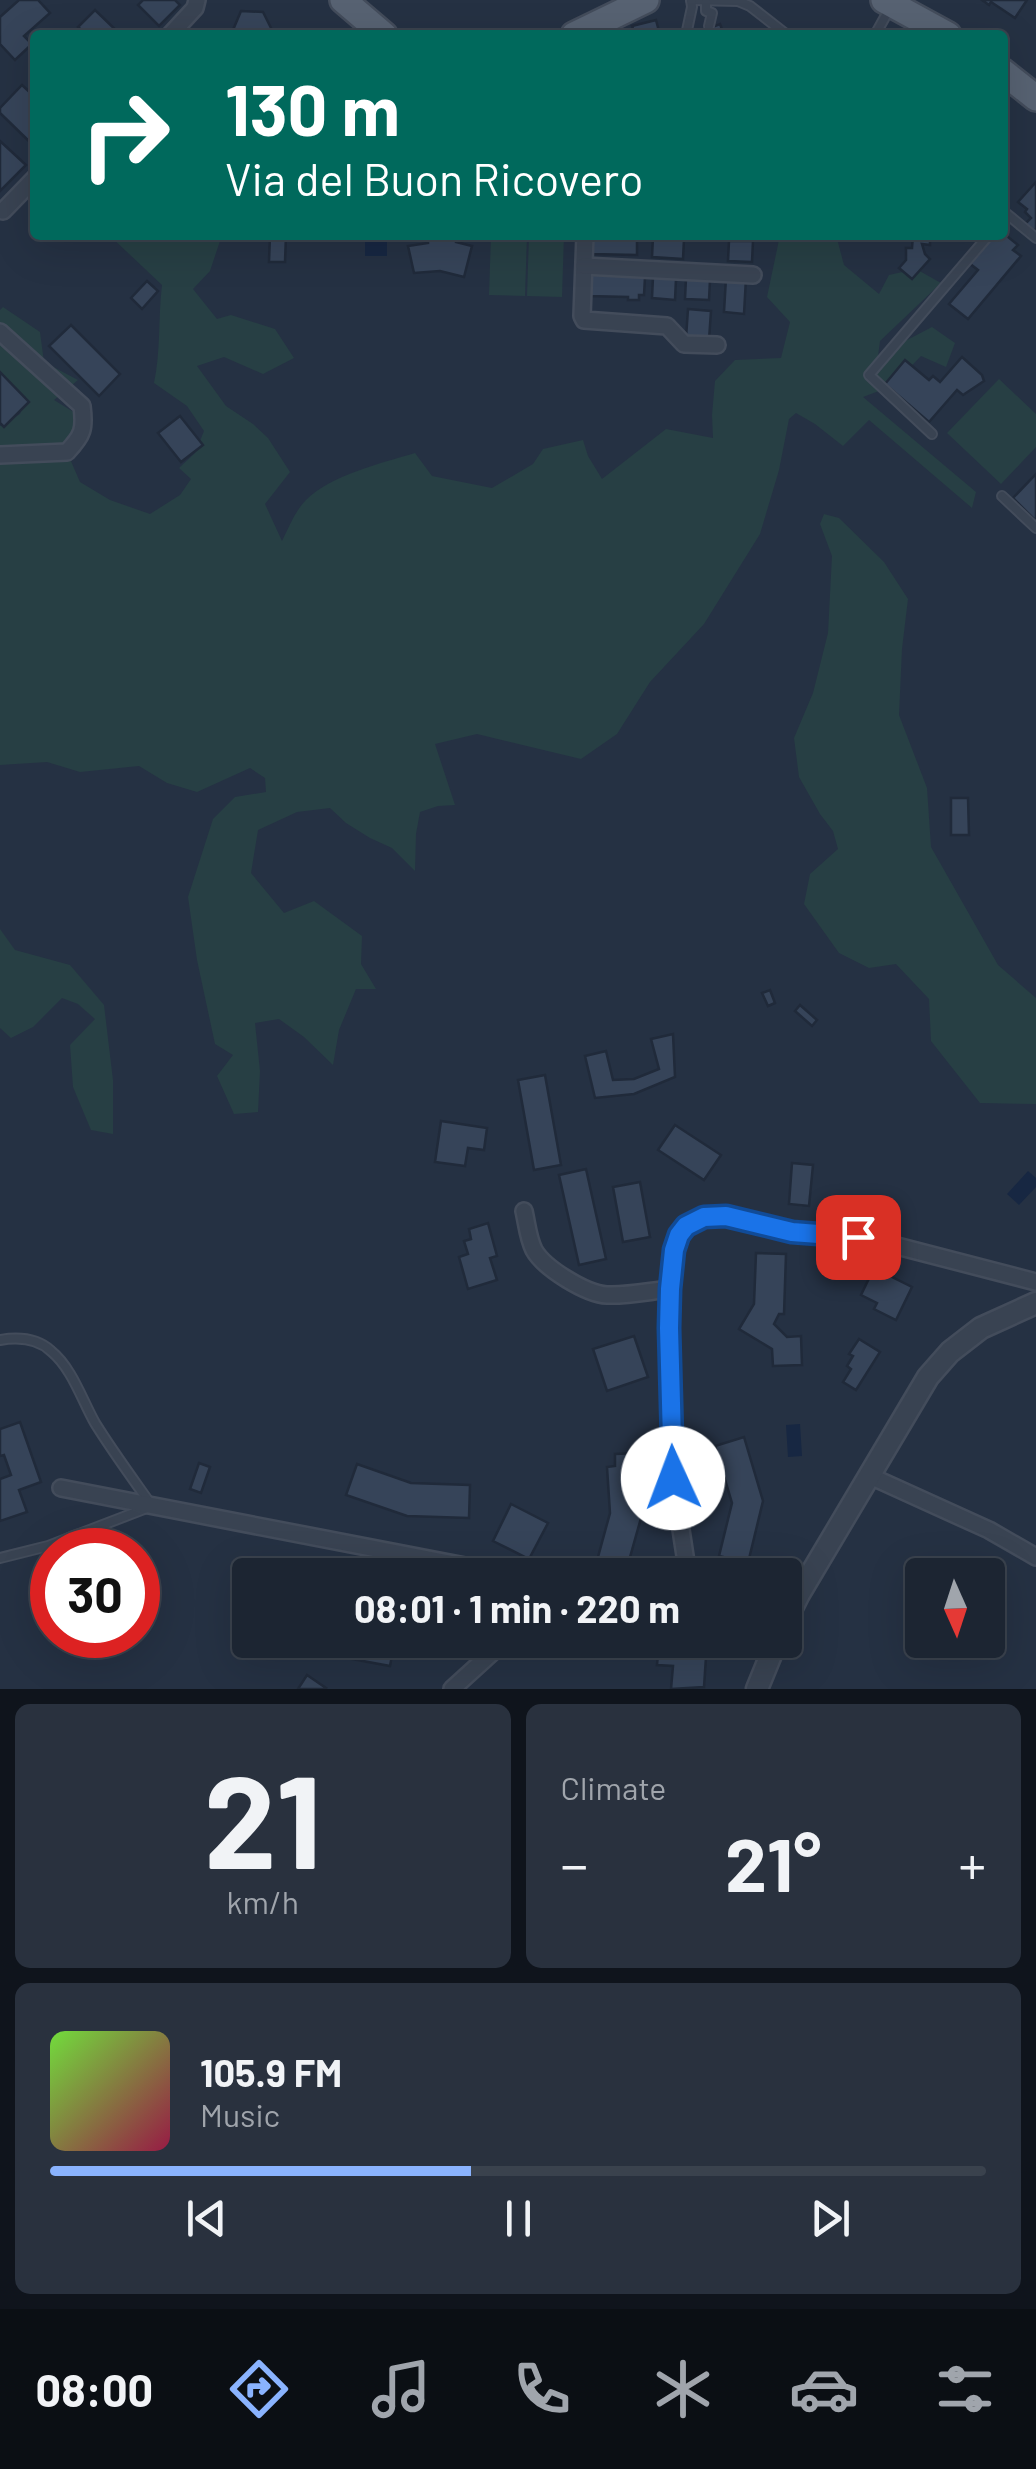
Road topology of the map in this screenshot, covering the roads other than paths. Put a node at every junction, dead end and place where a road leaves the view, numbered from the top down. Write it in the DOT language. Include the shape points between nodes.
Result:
graph roads {
  1 [pos="197,0"];
  2 [pos="343,0"];
  3 [pos="646,0"];
  4 [pos="690,0"];
  5 [pos="706,1"];
  6 [pos="888,2"];
  7 [pos="921,9"];
  8 [pos="709,26"];
  9 [pos="175,30"];
  10 [pos="378,30"];
  11 [pos="591,30"];
  12 [pos="687,30"];
  13 [pos="781,30"];
  14 [pos="877,30"];
  15 [pos="943,30"];
  16 [pos="1008,77"];
  17 [pos="1036,98"];
  18 [pos="30,183"];
  19 [pos="4,210"];
  20 [pos="1008,215"];
  21 [pos="1036,238"];
  22 [pos="585,240"];
  23 [pos="985,240"];
  24 [pos="584,266"];
  25 [pos="754,275"];
  26 [pos="0,332"];
  27 [pos="717,346"];
  28 [pos="932,434"];
  29 [pos="0,455"];
  30 [pos="1002,496"];
  31 [pos="1036,528"];
  32 [pos="524,1211"];
  33 [pos="1010,1276"];
  34 [pos="1036,1282"];
  35 [pos="670,1289"];
  36 [pos="1035,1303"];
  37 [pos="0,1340"];
  38 [pos="870,1476"];
  39 [pos="61,1488"];
  40 [pos="152,1506"];
  41 [pos="1036,1557"];
  42 [pos="0,1558"];
  43 [pos="423,1558"];
  44 [pos="685,1558"];
  45 [pos="802,1588"];
  46 [pos="486,1658"];
  47 [pos="770,1658"];
  48 [pos="452,1689"];
  49 [pos="757,1689"];
  1 -- 9 [label="street"];
  2 -- 10 [label="main road"];
  3 -- 11 [label="main road"];
  4 -- 5 [label="lane"];
  4 -- 12 [label="lane"];
  5 -- 8 [label="lane"];
  5 -- 13 [label="lane" via="738,1"];
  6 -- 7 [label="main road"];
  6 -- 14 [label="lane"];
  7 -- 15 [label="main road"];
  16 -- 17 [label="main road"];
  18 -- 19 [label="street"];
  20 -- 21 [label="lane"];
  22 -- 24 [label="street"];
  23 -- 28 [label="lane" via="869,374"];
  24 -- 25 [label="street"];
  24 -- 27 [label="street" via="584,320 666,326 684,344"];
  26 -- 29 [label="street" via="82,406 84,420 67,452"];
  30 -- 31 [label="lane"];
  32 -- 35 [label="street" via="535,1252 577,1285 608,1295"];
  33 -- 34 [label="street"];
  33 -- 35 [label="street" via="877,1240 715,1216 698,1219 679,1235"];
  33 -- 36 [label="street"];
  35 -- 44 [label="street" via="672,1440"];
  36 -- 38 [label="street" via="950,1352"];
  37 -- 40 [label="lane" via="31,1340 56,1355"];
  38 -- 41 [label="street"];
  38 -- 45 [label="street"];
  39 -- 40 [label="street"];
  40 -- 42 [label="lane"];
  40 -- 43 [label="street"];
  46 -- 48 [label="street"];
  47 -- 49 [label="street"];
}
